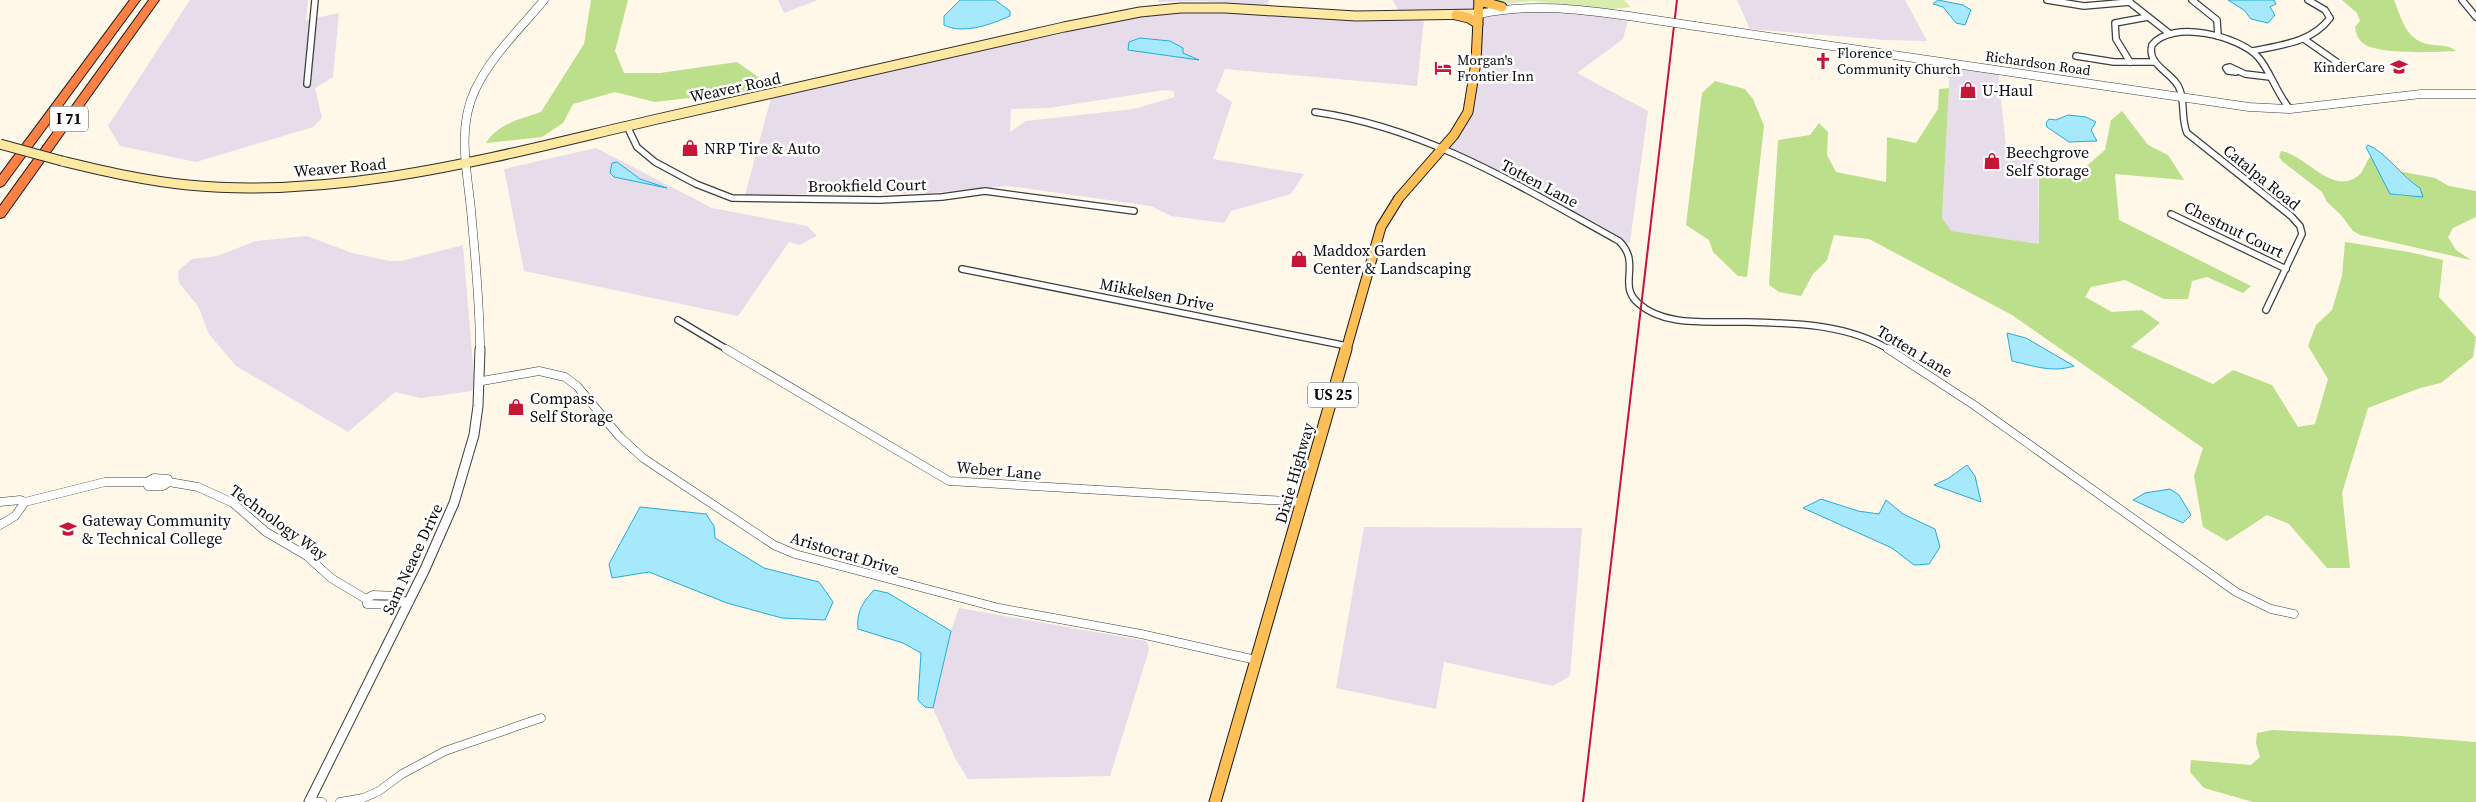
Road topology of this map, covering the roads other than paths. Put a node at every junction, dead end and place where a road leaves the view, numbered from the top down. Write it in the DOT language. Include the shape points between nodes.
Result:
graph roads {
  1 [pos="135,0"];
  2 [pos="154,0"];
  3 [pos="315,0"];
  4 [pos="544,0"];
  5 [pos="1480,0"];
  6 [pos="2047,0"];
  7 [pos="2192,0"];
  8 [pos="2308,0"];
  9 [pos="2462,0"];
  10 [pos="2129,1"];
  11 [pos="1502,7"];
  12 [pos="1479,14"];
  13 [pos="1456,15"];
  14 [pos="1629,16"];
  15 [pos="2148,17"];
  16 [pos="2476,17"];
  17 [pos="1478,24"];
  18 [pos="1695,26"];
  19 [pos="2170,34"];
  20 [pos="2218,36"];
  21 [pos="2304,39"];
  22 [pos="2252,51"];
  23 [pos="2076,56"];
  24 [pos="2130,62"];
  25 [pos="2155,62"];
  26 [pos="2341,65"];
  27 [pos="2236,72"];
  28 [pos="2270,77"];
  29 [pos="307,84"];
  30 [pos="2476,94"];
  31 [pos="2181,97"];
  32 [pos="2290,109"];
  33 [pos="1315,112"];
  34 [pos="627,126"];
  35 [pos="0,144"];
  36 [pos="1442,148"];
  37 [pos="467,162"];
  38 [pos="0,183"];
  39 [pos="1134,210"];
  40 [pos="0,214"];
  41 [pos="2171,214"];
  42 [pos="962,269"];
  43 [pos="2286,269"];
  44 [pos="2266,310"];
  45 [pos="678,320"];
  46 [pos="1347,346"];
  47 [pos="482,381"];
  48 [pos="0,502"];
  49 [pos="25,502"];
  50 [pos="1302,502"];
  51 [pos="0,525"];
  52 [pos="405,601"];
  53 [pos="2294,614"];
  54 [pos="1256,660"];
  55 [pos="541,718"];
  56 [pos="309,802"];
  57 [pos="322,802"];
  58 [pos="340,802"];
  59 [pos="1215,802"];
  1 -- 38 [label="highway, I 71"];
  2 -- 40 [label="highway, I 71"];
  3 -- 29 [label="street"];
  4 -- 37 [label="street, Sam Neace Drive" via="487,71 473,95 466,125"];
  5 -- 11 [label="main road"];
  5 -- 12 [label="main road, Dixie Highway / US 25"];
  6 -- 10 [label="street" via="2084,6"];
  7 -- 20 [label="street" via="2217,20"];
  8 -- 21 [label="street" via="2325,10 2330,18 2315,34"];
  9 -- 16 [label="street"];
  10 -- 15 [label="street"];
  11 -- 12 [label="street, Richardson Road"];
  11 -- 14 [label="street, Richardson Road" via="1538,4"];
  12 -- 13 [label="main road, Weaver Road"];
  12 -- 17 [label="main road, Dixie Highway / US 25"];
  13 -- 17 [label="main road"];
  13 -- 34 [label="main road, Weaver Road" via="1341,15 1205,7 1148,11"];
  14 -- 18 [label="street, Richardson Road, bridge"];
  15 -- 19 [label="street"];
  15 -- 24 [label="street" via="2115,22 2114,33"];
  17 -- 36 [label="main road, Dixie Highway / US 25" via="1469,110"];
  18 -- 31 [label="street, Richardson Road"];
  19 -- 20 [label="street" via="2193,32"];
  19 -- 25 [label="street" via="2152,45 2151,54"];
  20 -- 22 [label="street"];
  21 -- 22 [label="street"];
  21 -- 26 [label="street"];
  22 -- 28 [label="street" via="2262,60"];
  23 -- 24 [label="street"];
  24 -- 25 [label="street"];
  25 -- 31 [label="street" via="2178,85"];
  27 -- 28 [label="street"];
  28 -- 32 [label="street"];
  30 -- 32 [label="street, Richardson Road" via="2421,94"];
  31 -- 32 [label="street, Richardson Road"];
  31 -- 43 [label="street, Catalpa Road" via="2184,124 2192,138 2300,226 2302,234"];
  33 -- 36 [label="street, Totten Lane" via="1355,116"];
  34 -- 37 [label="main road, Weaver Road"];
  34 -- 39 [label="street, Brookfield Court" via="636,147 655,162 711,191 732,198 880,200 985,191"];
  35 -- 37 [label="main road, Weaver Road, bridge" via="150,181 268,188 380,179"];
  36 -- 46 [label="main road, Dixie Highway / US 25" via="1387,214"];
  36 -- 53 [label="street, Totten Lane" via="1625,245 1631,257 1627,282 1630,293 1650,312 1687,320 1845,330 1866,337 1958,394 2236,592 2272,609"];
  37 -- 47 [label="street, Sam Neace Drive"];
  41 -- 43 [label="street, Chestnut Court"];
  42 -- 46 [label="street, Mikkelsen Drive"];
  43 -- 44 [label="street, Catalpa Road"];
  45 -- 50 [label="street, Weber Lane" via="949,481"];
  46 -- 50 [label="main road, Dixie Highway / US 25"];
  47 -- 52 [label="street, Sam Neace Drive" via="466,469 443,534"];
  47 -- 54 [label="street, Aristocrat Drive" via="539,371 565,377 643,458 774,545 795,554 990,606 1141,634"];
  48 -- 49 [label="street, Technology Way"];
  49 -- 51 [label="street" via="15,516"];
  49 -- 52 [label="street, Technology Way" via="105,482 147,482 148,486 163,486 169,482 198,487 233,503 266,532 307,556 331,578 366,599 367,604 394,605"];
  50 -- 54 [label="main road, Dixie Highway / US 25"];
  52 -- 56 [label="street, Sam Neace Drive" via="348,729"];
  54 -- 59 [label="main road, Dixie Highway / US 25"];
  55 -- 58 [label="street" via="445,751 402,774 379,791"];
  56 -- 57 [label="street"];
}
